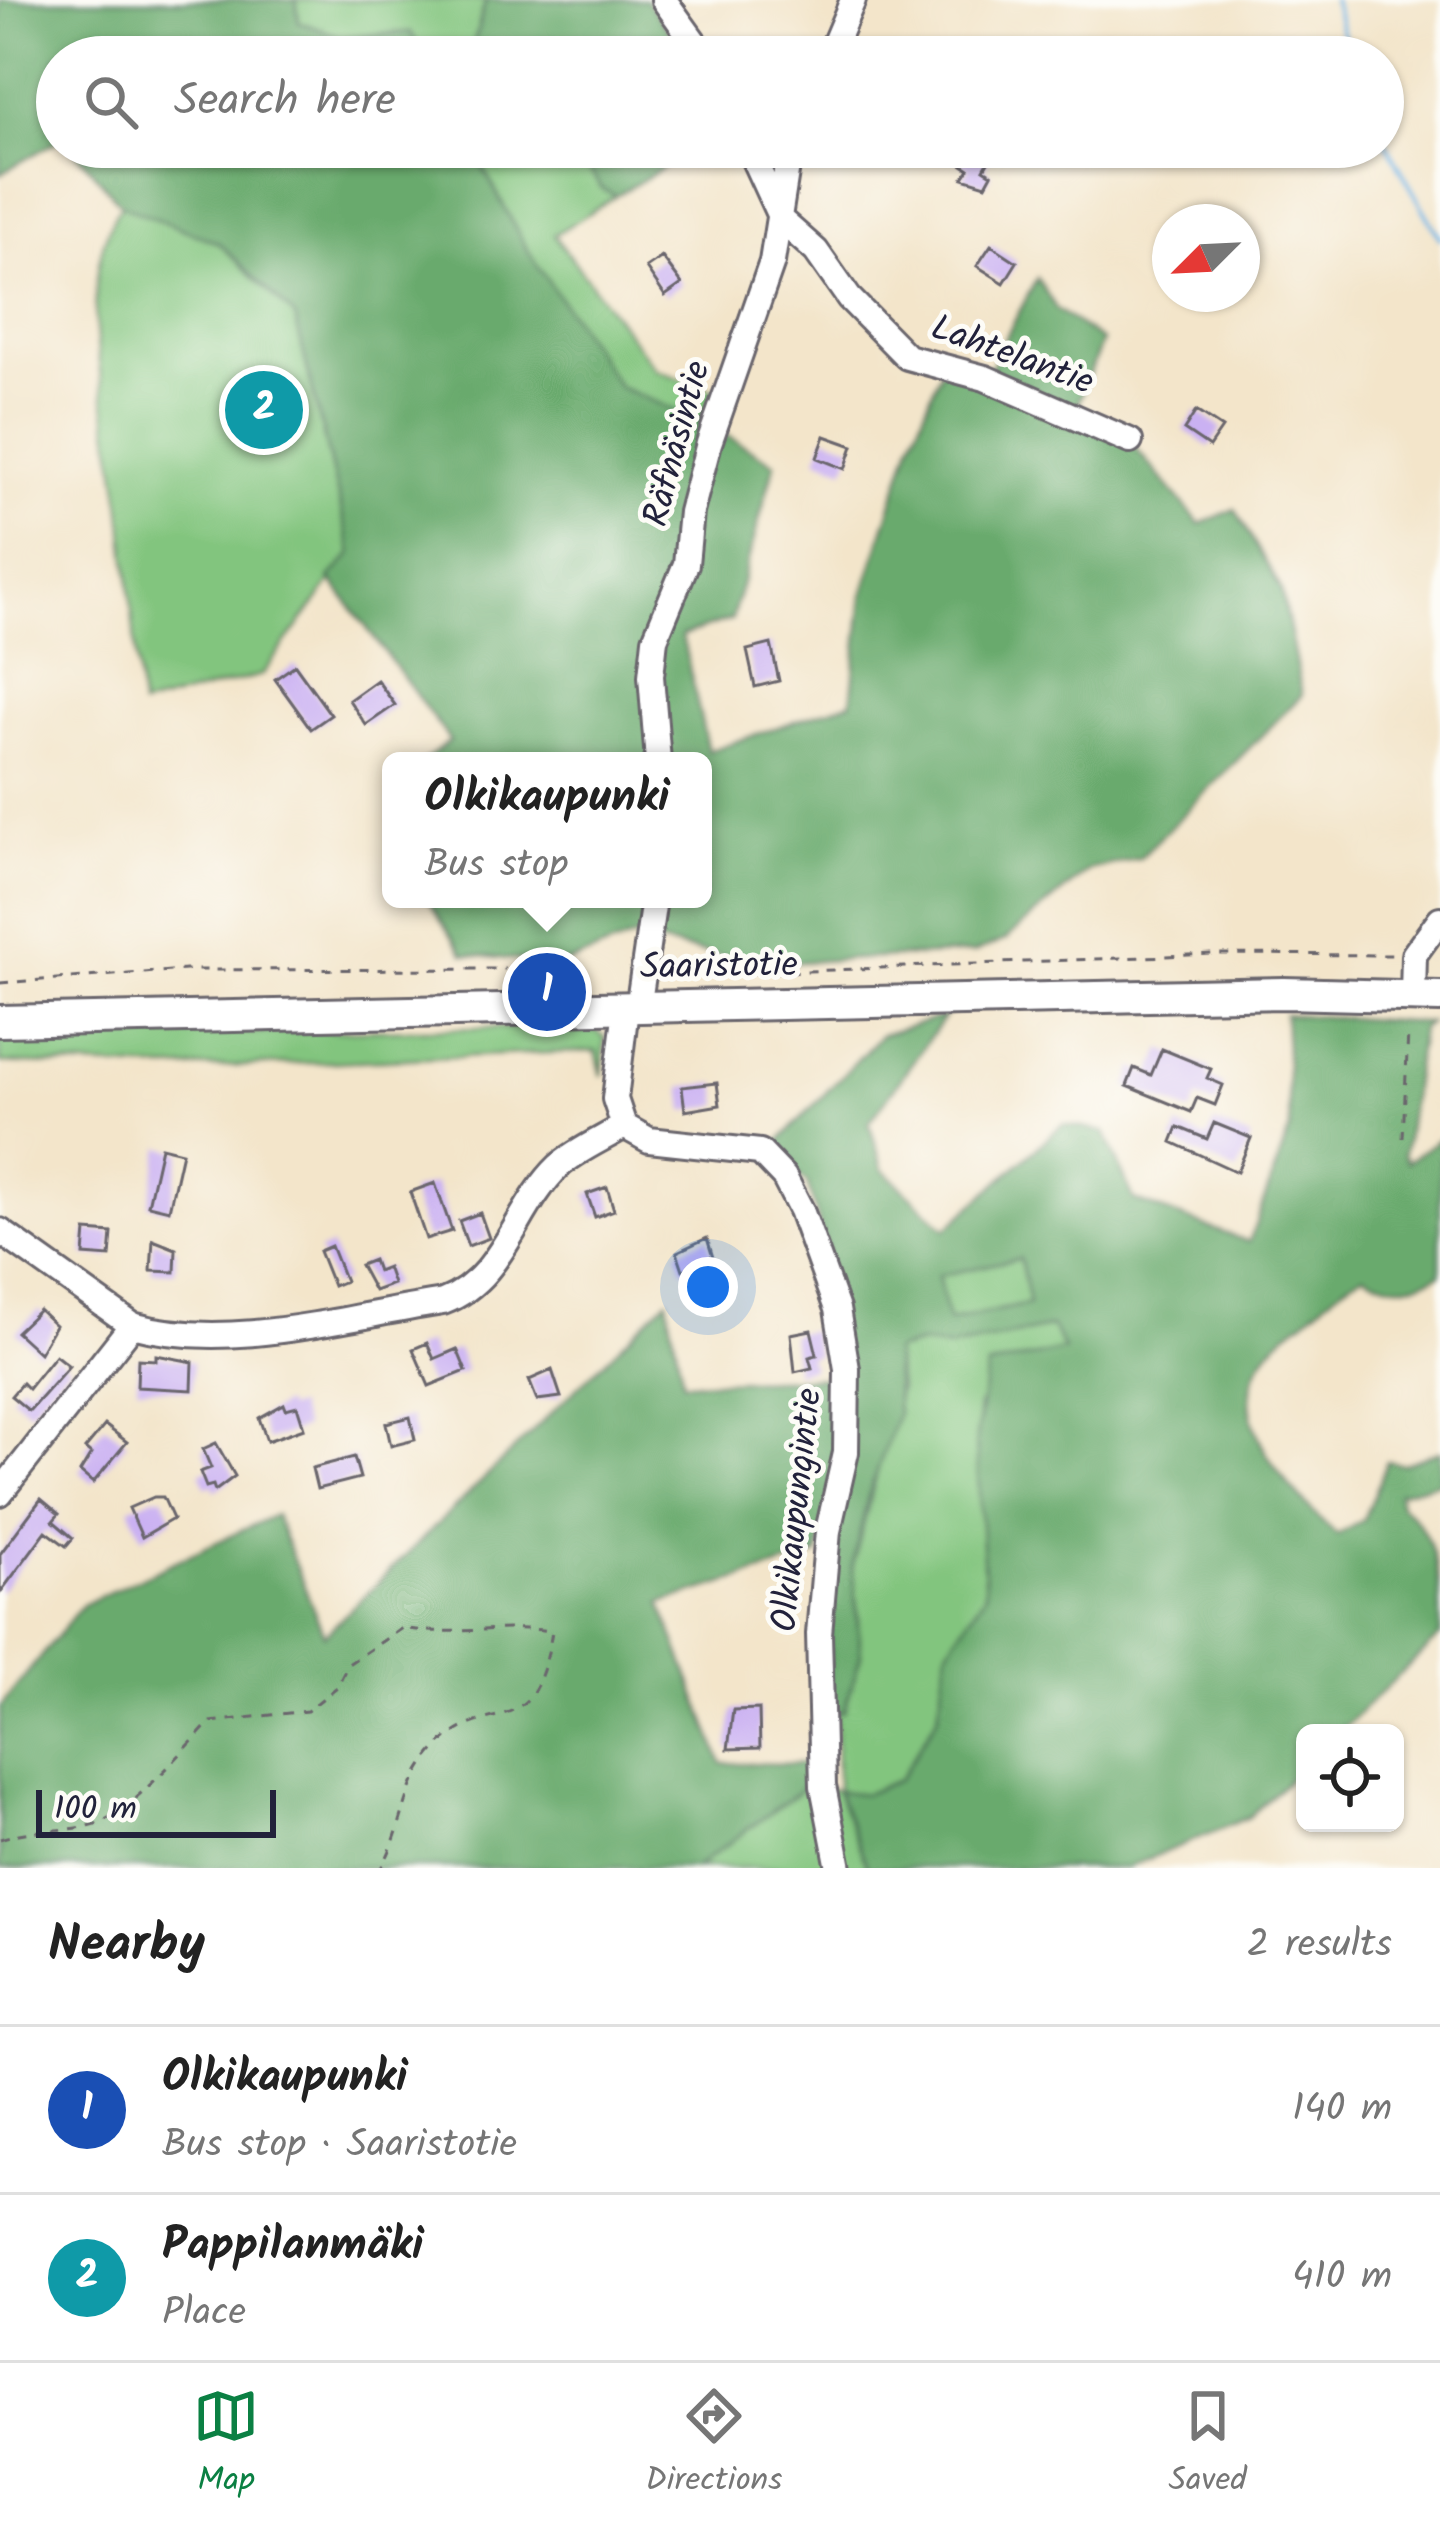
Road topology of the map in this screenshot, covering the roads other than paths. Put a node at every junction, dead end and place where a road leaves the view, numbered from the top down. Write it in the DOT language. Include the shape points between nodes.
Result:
graph roads {
  1 [pos="664,0"];
  2 [pos="853,0"];
  3 [pos="690,36"];
  4 [pos="838,36"];
  5 [pos="758,168"];
  6 [pos="785,168"];
  7 [pos="782,221"];
  8 [pos="1130,441"];
  9 [pos="657,752"];
  10 [pos="653,908"];
  11 [pos="1440,919"];
  12 [pos="1426,997"];
  13 [pos="632,1009"];
  14 [pos="0,1022"];
  15 [pos="624,1126"];
  16 [pos="0,1231"];
  17 [pos="132,1325"];
  18 [pos="0,1493"];
  19 [pos="838,1868"];
  1 -- 3 [label="street"];
  2 -- 4 [label="street"];
  5 -- 7 [label="street"];
  6 -- 7 [label="street, Räfnäsintie"];
  7 -- 8 [label="street, Lahtelantie" via="907,357 985,378"];
  7 -- 9 [label="street, Räfnäsintie" via="709,442 686,564 655,639"];
  10 -- 13 [label="street"];
  11 -- 12 [label="street" via="1414,956"];
  12 -- 13 [label="main road, Saaristotie"];
  13 -- 14 [label="main road, Saaristotie"];
  13 -- 15 [label="street" via="615,1099"];
  15 -- 17 [label="street" via="557,1168 491,1266 458,1296 225,1334"];
  15 -- 19 [label="street, Olkikaupungintie" via="650,1139 760,1152 794,1191 837,1309 849,1413 819,1634 823,1786"];
  16 -- 17 [label="street"];
  17 -- 18 [label="street"];
}
